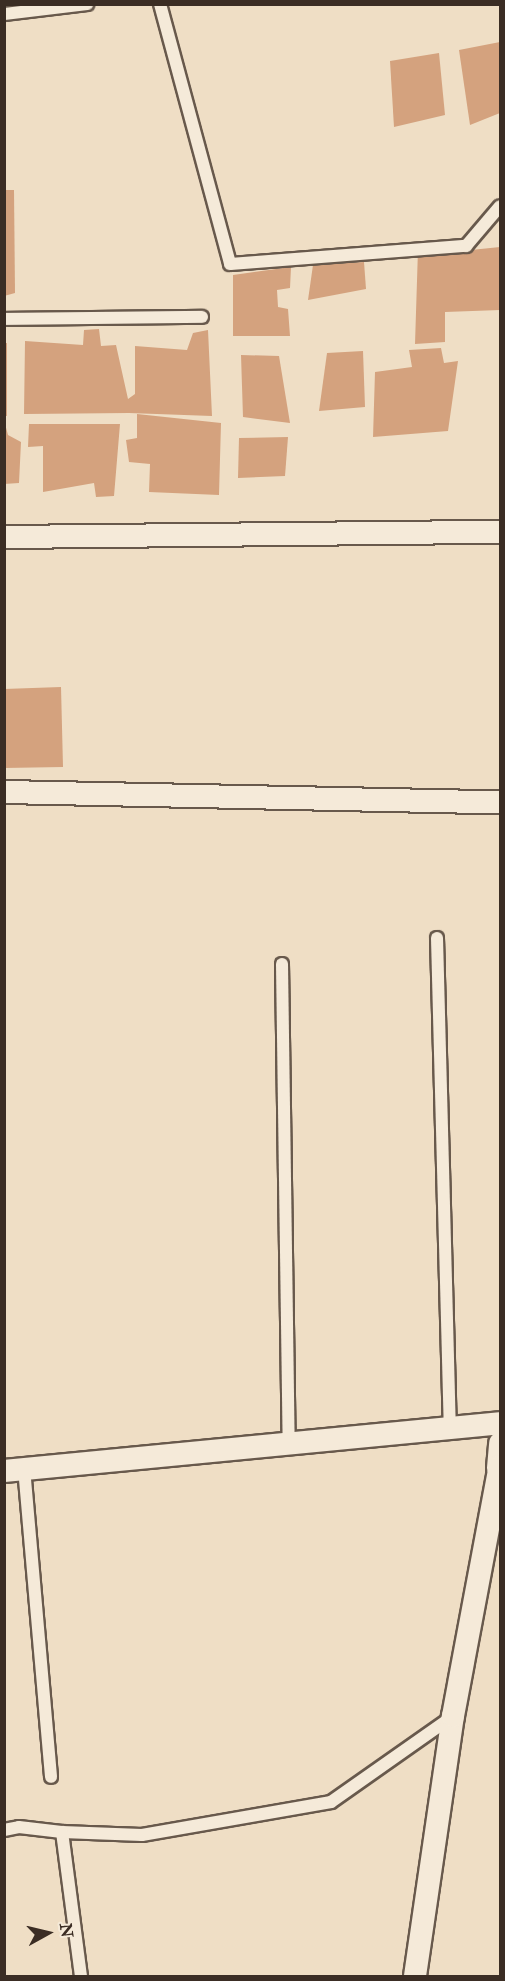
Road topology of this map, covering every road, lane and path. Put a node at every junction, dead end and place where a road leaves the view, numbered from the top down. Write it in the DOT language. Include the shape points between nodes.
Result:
graph roads {
  1 [pos="87,4"];
  2 [pos="160,4"];
  3 [pos="4,14"];
  4 [pos="501,206"];
  5 [pos="202,317"];
  6 [pos="4,319"];
  7 [pos="501,532"];
  8 [pos="4,537"];
  9 [pos="4,792"];
  10 [pos="501,802"];
  11 [pos="437,938"];
  12 [pos="282,964"];
  13 [pos="501,1422"];
  14 [pos="450,1427"];
  15 [pos="289,1443"];
  16 [pos="501,1443"];
  17 [pos="499,1467"];
  18 [pos="14,1469"];
  19 [pos="453,1716"];
  20 [pos="51,1777"];
  21 [pos="4,1830"];
  22 [pos="62,1832"];
  23 [pos="81,1977"];
  24 [pos="415,1977"];
  1 -- 3 [label="lane"];
  2 -- 4 [label="lane" via="230,264 466,246"];
  5 -- 6 [label="lane"];
  7 -- 8 [label="street"];
  9 -- 10 [label="street"];
  11 -- 14 [label="lane"];
  12 -- 15 [label="lane"];
  13 -- 14 [label="street"];
  14 -- 15 [label="street"];
  15 -- 18 [label="street"];
  16 -- 17 [label="street"];
  17 -- 19 [label="street"];
  18 -- 20 [label="lane"];
  19 -- 22 [label="lane" via="331,1802 142,1835"];
  19 -- 24 [label="street"];
  21 -- 22 [label="lane" via="19,1827"];
  22 -- 23 [label="lane"];
}
